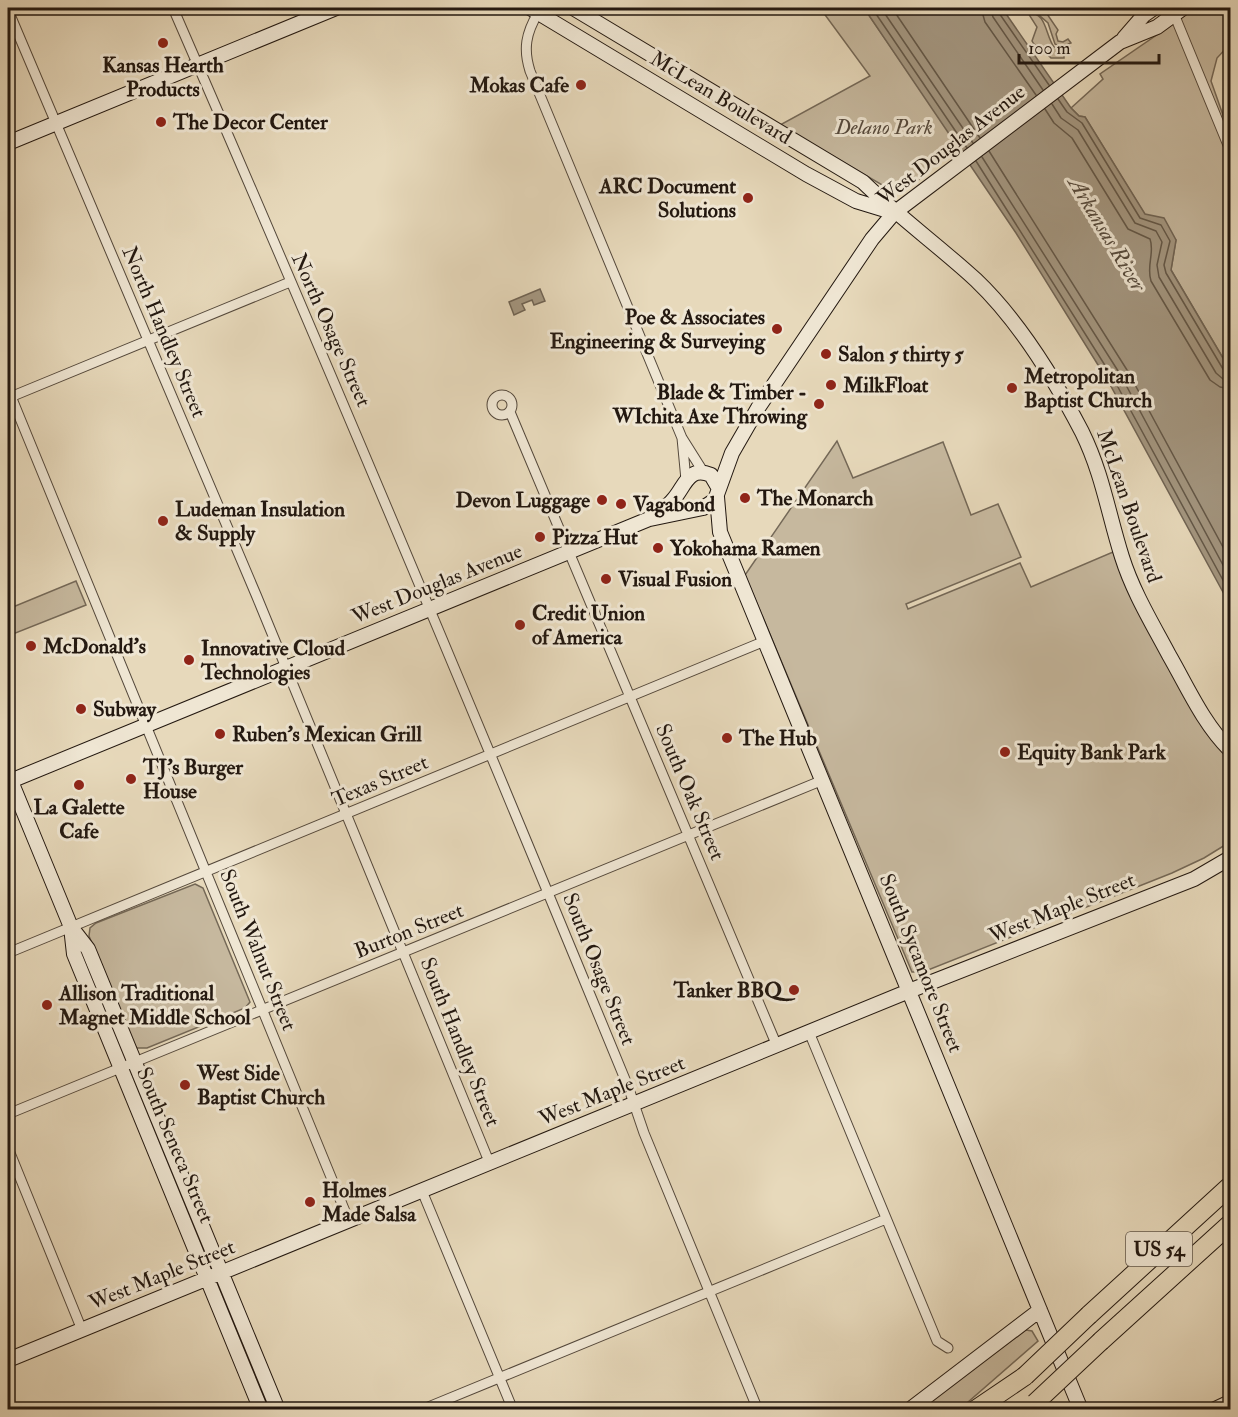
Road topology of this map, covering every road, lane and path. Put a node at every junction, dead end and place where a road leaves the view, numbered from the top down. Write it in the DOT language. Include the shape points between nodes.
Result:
graph roads {
  1 [pos="173,8"];
  2 [pos="336,8"];
  3 [pos="573,8"];
  4 [pos="1154,8"];
  5 [pos="8,10"];
  6 [pos="534,10"];
  7 [pos="1176,10"];
  8 [pos="1120,42"];
  9 [pos="198,65"];
  10 [pos="57,123"];
  11 [pos="8,143"];
  12 [pos="1230,150"];
  13 [pos="894,213"];
  14 [pos="290,282"];
  15 [pos="147,340"];
  16 [pos="9,395"];
  17 [pos="510,412"];
  18 [pos="682,438"];
  19 [pos="732,453"];
  20 [pos="705,473"];
  21 [pos="684,483"];
  22 [pos="718,493"];
  23 [pos="698,508"];
  24 [pos="649,519"];
  25 [pos="720,532"];
  26 [pos="570,553"];
  27 [pos="431,610"];
  28 [pos="765,641"];
  29 [pos="287,669"];
  30 [pos="630,696"];
  31 [pos="146,726"];
  32 [pos="1230,750"];
  33 [pos="491,754"];
  34 [pos="8,779"];
  35 [pos="823,780"];
  36 [pos="347,814"];
  37 [pos="690,836"];
  38 [pos="1230,858"];
  39 [pos="207,872"];
  40 [pos="549,894"];
  41 [pos="71,927"];
  42 [pos="8,953"];
  43 [pos="404,953"];
  44 [pos="909,991"];
  45 [pos="263,1010"];
  46 [pos="809,1032"];
  47 [pos="777,1046"];
  48 [pos="135,1062"];
  49 [pos="120,1068"];
  50 [pos="635,1105"];
  51 [pos="8,1114"];
  52 [pos="8,1148"];
  53 [pos="490,1164"];
  54 [pos="1230,1186"];
  55 [pos="422,1191"];
  56 [pos="886,1219"];
  57 [pos="349,1221"];
  58 [pos="1230,1224"];
  59 [pos="223,1272"];
  60 [pos="208,1278"];
  61 [pos="710,1292"];
  62 [pos="1040,1310"];
  63 [pos="82,1330"];
  64 [pos="948,1348"];
  65 [pos="8,1360"];
  66 [pos="1025,1376"];
  67 [pos="500,1377"];
  68 [pos="1230,1402"];
  69 [pos="1031,1406"];
  70 [pos="261,1410"];
  71 [pos="278,1410"];
  72 [pos="421,1410"];
  73 [pos="513,1410"];
  74 [pos="758,1410"];
  75 [pos="909,1410"];
  76 [pos="975,1410"];
  77 [pos="989,1410"];
  78 [pos="1081,1410"];
  79 [pos="1213,1410"];
  1 -- 9 [label="street, North Osage Street"];
  2 -- 9 [label="street"];
  3 -- 13 [label="street, McLean Boulevard" via="863,182"];
  4 -- 8 [label="street, West Douglas Avenue"];
  5 -- 10 [label="street, North Handley Street"];
  6 -- 13 [label="street, McLean Boulevard" via="806,174 856,201"];
  6 -- 18 [label="street" via="526,41 530,71"];
  7 -- 8 [label="street, West Douglas Avenue" via="1157,27"];
  7 -- 12 [label="street"];
  8 -- 13 [label="street, West Douglas Avenue"];
  9 -- 10 [label="street"];
  9 -- 14 [label="street, North Osage Street"];
  10 -- 11 [label="street"];
  10 -- 15 [label="street, North Handley Street"];
  13 -- 19 [label="street, West Douglas Avenue" via="872,239"];
  13 -- 32 [label="street, McLean Boulevard" via="977,281 1038,356 1094,459 1132,584 1203,715"];
  14 -- 15 [label="street"];
  14 -- 27 [label="street, North Osage Street"];
  15 -- 16 [label="street"];
  15 -- 29 [label="street, North Handley Street"];
  16 -- 31 [label="street, South Walnut Street"];
  17 -- 26 [label="street, South Oak Street"];
  18 -- 20 [label="street"];
  18 -- 21 [label="street"];
  19 -- 20 [label="street, West Douglas Avenue"];
  19 -- 22 [label="street, West Douglas Avenue"];
  20 -- 21 [label="street, West Douglas Avenue" via="697,472"];
  20 -- 22 [label="street" via="716,481"];
  21 -- 23 [label="street" via="685,500"];
  21 -- 24 [label="street, West Douglas Avenue" via="670,504"];
  22 -- 23 [label="street, West Douglas Avenue" via="710,505"];
  22 -- 25 [label="street, South Sycamore Street"];
  23 -- 24 [label="street, West Douglas Avenue"];
  23 -- 25 [label="street, South Sycamore Street"];
  24 -- 26 [label="street, West Douglas Avenue"];
  25 -- 28 [label="street, South Sycamore Street"];
  26 -- 27 [label="street, West Douglas Avenue"];
  26 -- 30 [label="street, South Oak Street"];
  27 -- 29 [label="street, West Douglas Avenue"];
  27 -- 33 [label="street, South Osage Street"];
  28 -- 30 [label="street, Texas Street"];
  28 -- 35 [label="street, South Sycamore Street"];
  29 -- 31 [label="street, West Douglas Avenue"];
  29 -- 36 [label="street, South Handley Street"];
  30 -- 33 [label="street, Texas Street"];
  30 -- 37 [label="street, South Oak Street"];
  31 -- 34 [label="street, West Douglas Avenue"];
  31 -- 39 [label="street, South Walnut Street"];
  33 -- 36 [label="street, Texas Street"];
  33 -- 40 [label="street, South Osage Street"];
  34 -- 41 [label="street, South Seneca Street"];
  35 -- 37 [label="street, Burton Street"];
  35 -- 44 [label="street, South Sycamore Street"];
  36 -- 39 [label="street, Texas Street"];
  36 -- 43 [label="street, South Handley Street"];
  37 -- 40 [label="street, Burton Street"];
  37 -- 47 [label="street, South Oak Street"];
  38 -- 44 [label="street, West Maple Street" via="1194,879"];
  39 -- 41 [label="street, Texas Street"];
  39 -- 45 [label="street, South Walnut Street"];
  40 -- 43 [label="street, Burton Street"];
  40 -- 50 [label="street, South Osage Street"];
  41 -- 42 [label="street, Texas Street"];
  41 -- 48 [label="street, South Seneca Street" via="88,949"];
  41 -- 49 [label="street, South Seneca Street" via="74,954"];
  43 -- 45 [label="street, Burton Street"];
  43 -- 53 [label="street, South Handley Street"];
  44 -- 46 [label="street, West Maple Street"];
  44 -- 62 [label="street, South Sycamore Street"];
  45 -- 48 [label="street, Burton Street"];
  45 -- 57 [label="street, South Walnut Street"];
  46 -- 47 [label="street, West Maple Street"];
  46 -- 56 [label="street"];
  47 -- 50 [label="street, West Maple Street"];
  48 -- 49 [label="street, Burton Street"];
  48 -- 59 [label="street, South Seneca Street"];
  49 -- 51 [label="street, Burton Street"];
  49 -- 60 [label="street, South Seneca Street"];
  50 -- 53 [label="street, West Maple Street"];
  50 -- 61 [label="street, South Osage Street"];
  52 -- 63 [label="street"];
  53 -- 55 [label="street, West Maple Street"];
  54 -- 66 [label="highway, US 54, bridge"];
  55 -- 57 [label="street, West Maple Street"];
  55 -- 67 [label="street"];
  56 -- 61 [label="street"];
  56 -- 64 [label="street" via="938,1341"];
  57 -- 59 [label="street, West Maple Street"];
  58 -- 69 [label="highway, US 54, bridge"];
  59 -- 60 [label="street, West Maple Street"];
  59 -- 71 [label="street, South Seneca Street"];
  60 -- 63 [label="street, West Maple Street"];
  60 -- 70 [label="street, South Seneca Street"];
  61 -- 67 [label="street"];
  61 -- 74 [label="street, South Osage Street"];
  62 -- 75 [label="street"];
  62 -- 78 [label="street, South Sycamore Street"];
  63 -- 65 [label="street, West Maple Street"];
  66 -- 76 [label="highway"];
  66 -- 77 [label="highway, US 54"];
  67 -- 72 [label="street"];
  67 -- 73 [label="street"];
  68 -- 79 [label="street"];
}
